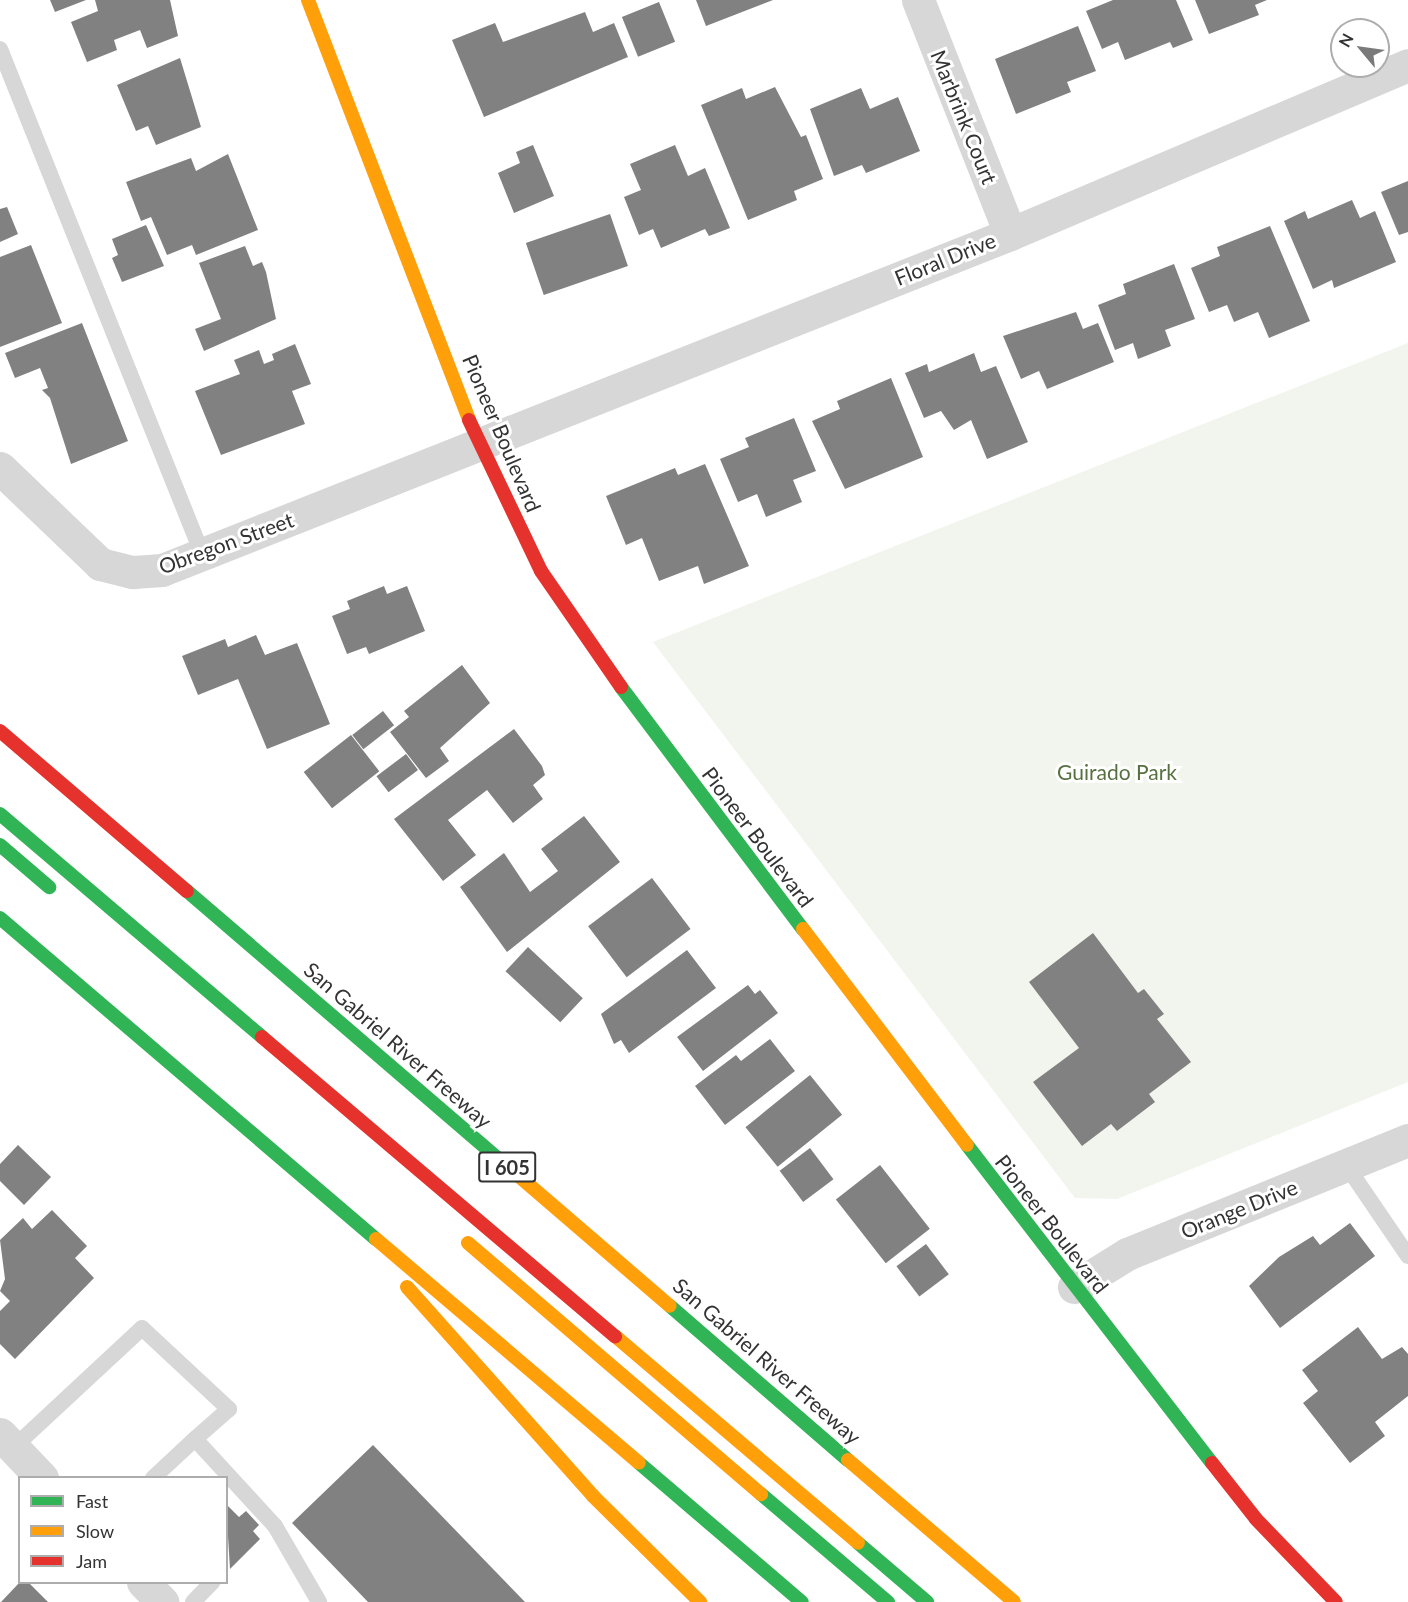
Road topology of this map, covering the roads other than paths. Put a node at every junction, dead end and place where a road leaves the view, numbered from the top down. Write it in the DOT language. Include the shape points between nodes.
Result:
graph roads {
  1 [pos="308,0"];
  2 [pos="918,0"];
  3 [pos="0,49"];
  4 [pos="1408,65"];
  5 [pos="1010,234"];
  6 [pos="478,443"];
  7 [pos="0,468"];
  8 [pos="204,556"];
  9 [pos="0,731"];
  10 [pos="0,814"];
  11 [pos="0,845"];
  12 [pos="62,898"];
  13 [pos="0,918"];
  14 [pos="1408,1140"];
  15 [pos="1346,1165"];
  16 [pos="324,1194"];
  17 [pos="456,1233"];
  18 [pos="1408,1256"];
  19 [pos="1074,1287"];
  20 [pos="195,1439"];
  21 [pos="6,1441"];
  22 [pos="40,1476"];
  23 [pos="155,1476"];
  24 [pos="145,1584"];
  25 [pos="210,1584"];
  26 [pos="162,1602"];
  27 [pos="193,1602"];
  28 [pos="319,1602"];
  29 [pos="700,1602"];
  30 [pos="802,1602"];
  31 [pos="888,1602"];
  32 [pos="927,1602"];
  33 [pos="1014,1602"];
  34 [pos="1336,1602"];
  1 -- 6 [label="main road, Pioneer Boulevard"];
  2 -- 5 [label="street, Marbrink Court"];
  3 -- 8 [label="lane"];
  4 -- 5 [label="street, Floral Drive"];
  5 -- 6 [label="street, Floral Drive"];
  6 -- 8 [label="street, Obregon Street"];
  6 -- 19 [label="main road, Pioneer Boulevard" via="541,571 585,640"];
  7 -- 8 [label="street, Obregon Street" via="100,564 133,572 162,570"];
  9 -- 33 [label="main road, San Gabriel River Freeway / I 605"];
  10 -- 32 [label="main road"];
  11 -- 12 [label="main road"];
  13 -- 16 [label="main road"];
  14 -- 15 [label="street, Orange Drive"];
  15 -- 18 [label="lane"];
  15 -- 19 [label="street, Orange Drive" via="1127,1254"];
  16 -- 29 [label="main road" via="593,1496"];
  16 -- 30 [label="main road"];
  17 -- 31 [label="main road"];
  19 -- 34 [label="main road, Pioneer Boulevard" via="1256,1519"];
  20 -- 21 [label="lane" via="229,1409 142,1328"];
  20 -- 23 [label="lane"];
  20 -- 28 [label="lane" via="275,1526"];
  21 -- 22 [label="street"];
  24 -- 26 [label="street"];
  25 -- 27 [label="lane"];
}
